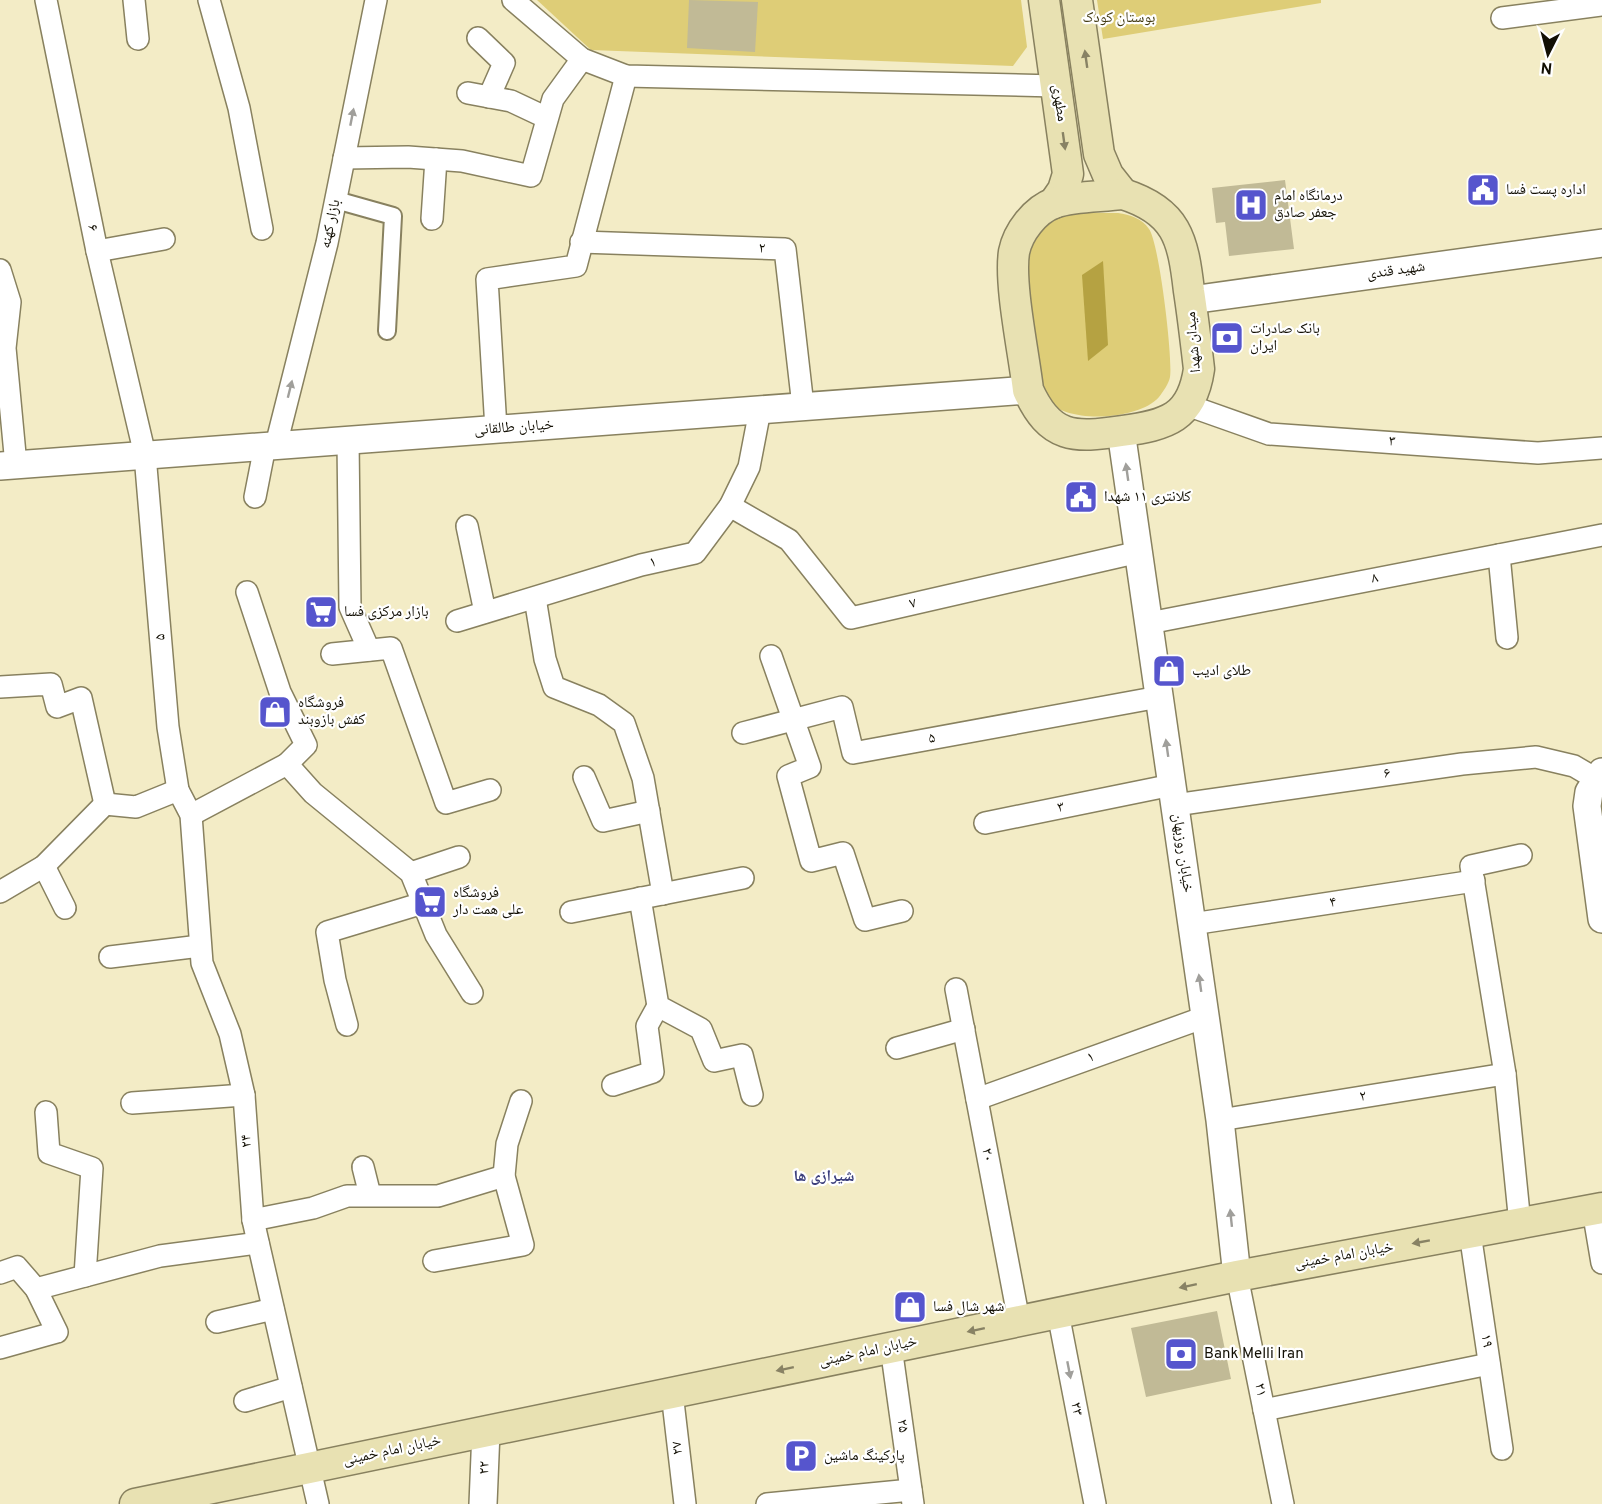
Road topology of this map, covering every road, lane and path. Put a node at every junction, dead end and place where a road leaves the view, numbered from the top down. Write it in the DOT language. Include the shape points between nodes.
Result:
graph roads {
  1 [pos="45,0"];
  2 [pos="134,0"];
  3 [pos="209,0"];
  4 [pos="376,0"];
  5 [pos="513,0"];
  6 [pos="1044,0"];
  7 [pos="1077,0"];
  8 [pos="1602,5"];
  9 [pos="1502,18"];
  10 [pos="478,38"];
  11 [pos="138,39"];
  12 [pos="582,59"];
  13 [pos="626,76"];
  14 [pos="1056,86"];
  15 [pos="468,93"];
  16 [pos="489,97"];
  17 [pos="547,118"];
  18 [pos="344,158"];
  19 [pos="436,159"];
  20 [pos="1123,194"];
  21 [pos="336,200"];
  22 [pos="1054,203"];
  23 [pos="432,219"];
  24 [pos="262,230"];
  25 [pos="164,239"];
  26 [pos="582,242"];
  27 [pos="1602,243"];
  28 [pos="97,251"];
  29 [pos="0,270"];
  30 [pos="1191,300"];
  31 [pos="4,328"];
  32 [pos="387,331"];
  33 [pos="1028,390"];
  34 [pos="1187,405"];
  35 [pos="803,406"];
  36 [pos="760,410"];
  37 [pos="496,429"];
  38 [pos="1121,431"];
  39 [pos="348,440"];
  40 [pos="270,446"];
  41 [pos="1601,450"];
  42 [pos="145,455"];
  43 [pos="8,466"];
  44 [pos="255,497"];
  45 [pos="730,506"];
  46 [pos="467,526"];
  47 [pos="1602,535"];
  48 [pos="1139,552"];
  49 [pos="1499,555"];
  50 [pos="247,592"];
  51 [pos="535,598"];
  52 [pos="485,612"];
  53 [pos="457,621"];
  54 [pos="1149,623"];
  55 [pos="1507,638"];
  56 [pos="369,650"];
  57 [pos="332,654"];
  58 [pos="771,656"];
  59 [pos="0,687"];
  60 [pos="1159,697"];
  61 [pos="795,719"];
  62 [pos="743,733"];
  63 [pos="287,764"];
  64 [pos="1599,776"];
  65 [pos="584,777"];
  66 [pos="178,790"];
  67 [pos="490,790"];
  68 [pos="1173,795"];
  69 [pos="105,804"];
  70 [pos="649,812"];
  71 [pos="191,814"];
  72 [pos="985,823"];
  73 [pos="1521,855"];
  74 [pos="459,857"];
  75 [pos="44,866"];
  76 [pos="411,873"];
  77 [pos="743,878"];
  78 [pos="1474,881"];
  79 [pos="0,892"];
  80 [pos="663,894"];
  81 [pos="640,898"];
  82 [pos="423,903"];
  83 [pos="65,908"];
  84 [pos="902,911"];
  85 [pos="571,912"];
  86 [pos="1602,919"];
  87 [pos="1192,924"];
  88 [pos="200,946"];
  89 [pos="110,957"];
  90 [pos="956,989"];
  91 [pos="472,993"];
  92 [pos="658,1006"];
  93 [pos="1206,1017"];
  94 [pos="347,1025"];
  95 [pos="964,1029"];
  96 [pos="897,1048"];
  97 [pos="1505,1074"];
  98 [pos="613,1085"];
  99 [pos="244,1095"];
  100 [pos="752,1095"];
  101 [pos="977,1099"];
  102 [pos="521,1101"];
  103 [pos="132,1103"];
  104 [pos="46,1112"];
  105 [pos="1220,1120"];
  106 [pos="363,1167"];
  107 [pos="504,1176"];
  108 [pos="370,1195"];
  109 [pos="1598,1209"];
  110 [pos="252,1220"];
  111 [pos="1520,1224"];
  112 [pos="1470,1233"];
  113 [pos="258,1244"];
  114 [pos="434,1261"];
  115 [pos="1602,1263"];
  116 [pos="0,1273"];
  117 [pos="85,1276"];
  118 [pos="1237,1276"];
  119 [pos="36,1289"];
  120 [pos="273,1309"];
  121 [pos="1058,1313"];
  122 [pos="1019,1321"];
  123 [pos="217,1322"];
  124 [pos="891,1347"];
  125 [pos="0,1348"];
  126 [pos="1489,1364"];
  127 [pos="291,1387"];
  128 [pos="672,1393"];
  129 [pos="244,1401"];
  130 [pos="1264,1410"];
  131 [pos="486,1431"];
  132 [pos="1502,1449"];
  133 [pos="310,1468"];
  134 [pos="912,1497"];
  135 [pos="135,1504"];
  136 [pos="318,1504"];
  137 [pos="483,1504"];
  138 [pos="685,1504"];
  139 [pos="767,1504"];
  140 [pos="1095,1504"];
  141 [pos="1283,1504"];
  1 -- 28 [label="street, ۶"];
  2 -- 11 [label="street"];
  3 -- 24 [label="street" via="239,108"];
  18 -- 4 [label="street, بازار کهنه, one-way"];
  5 -- 12 [label="street"];
  6 -- 14 [label="main road, مطهری"];
  20 -- 7 [label="main road, one-way" via="1108,175 1099,154"];
  8 -- 9 [label="street"];
  10 -- 16 [label="street" via="504,63"];
  12 -- 13 [label="street"];
  12 -- 17 [label="street" via="553,99"];
  13 -- 14 [label="street"];
  13 -- 26 [label="street"];
  14 -- 22 [label="main road, مطهری, one-way" via="1068,174"];
  15 -- 16 [label="street"];
  16 -- 17 [label="street" via="511,101"];
  17 -- 19 [label="street" via="531,176"];
  18 -- 19 [label="street"];
  18 -- 21 [label="street, بازار کهنه"];
  19 -- 23 [label="street"];
  20 -- 22 [label="main road"];
  20 -- 30 [label="main road, میدان شهدا" via="1162,213 1176,230 1184,251"];
  21 -- 32 [label="street" via="393,216"];
  40 -- 21 [label="street, بازار کهنه, one-way"];
  22 -- 33 [label="main road" via="1035,214 1014,251 1013,272"];
  25 -- 28 [label="street"];
  26 -- 35 [label="street, ۲" via="785,249"];
  26 -- 37 [label="street" via="576,266 487,279"];
  27 -- 30 [label="street, شهید قندی"];
  28 -- 42 [label="street, ۶"];
  29 -- 31 [label="street" via="10,302"];
  30 -- 34 [label="main road, میدان شهدا" via="1199,369 1196,388"];
  31 -- 43 [label="street"];
  33 -- 35 [label="street, خیابان طالقانی"];
  33 -- 38 [label="main road" via="1049,423 1067,432 1086,436"];
  34 -- 38 [label="main road" via="1155,427"];
  34 -- 41 [label="street, ۳" via="1269,434 1538,453"];
  35 -- 36 [label="street, خیابان طالقانی"];
  36 -- 37 [label="street, خیابان طالقانی"];
  36 -- 45 [label="street, ۱" via="749,467"];
  37 -- 39 [label="street, خیابان طالقانی"];
  48 -- 38 [label="street, خیابان روزبهان, one-way"];
  39 -- 40 [label="street, خیابان طالقانی"];
  39 -- 56 [label="street" via="350,607"];
  40 -- 42 [label="street, خیابان طالقانی"];
  40 -- 44 [label="street, بازار کهنه"];
  42 -- 43 [label="street, خیابان طالقانی"];
  42 -- 66 [label="street, ۵" via="168,727"];
  45 -- 48 [label="street, ۷" via="789,540 851,618"];
  45 -- 51 [label="street, ۱" via="695,553 641,565"];
  46 -- 52 [label="street"];
  47 -- 49 [label="street, ۸"];
  48 -- 54 [label="street, خیابان روزبهان"];
  49 -- 54 [label="street, ۸"];
  49 -- 55 [label="street"];
  50 -- 63 [label="street" via="280,692 306,745"];
  51 -- 52 [label="street, ۱"];
  51 -- 70 [label="street" via="554,687 599,705 624,723 643,778"];
  52 -- 53 [label="street, ۱"];
  54 -- 60 [label="street, خیابان روزبهان"];
  56 -- 57 [label="street"];
  56 -- 67 [label="street" via="391,648 446,803"];
  58 -- 61 [label="street"];
  59 -- 69 [label="street" via="51,684 57,707 81,698"];
  60 -- 61 [label="street, ۵" via="853,753 842,707"];
  68 -- 60 [label="street, خیابان روزبهان, one-way"];
  61 -- 62 [label="street, ۵"];
  61 -- 84 [label="street" via="810,767 788,776 811,861 843,853 865,920"];
  63 -- 71 [label="street"];
  63 -- 76 [label="street" via="313,793"];
  64 -- 68 [label="street, ۶" via="1536,758"];
  64 -- 86 [label="street" via="1589,792 1587,806"];
  65 -- 70 [label="street" via="603,821"];
  66 -- 69 [label="street" via="136,807"];
  66 -- 71 [label="street, ۵"];
  68 -- 72 [label="street, ۳"];
  68 -- 87 [label="street, خیابان روزبهان"];
  69 -- 75 [label="street"];
  70 -- 80 [label="street"];
  71 -- 88 [label="street, ۲۴"];
  73 -- 78 [label="street" via="1471,866"];
  74 -- 76 [label="street"];
  75 -- 79 [label="street"];
  75 -- 83 [label="street"];
  76 -- 82 [label="street"];
  77 -- 80 [label="street"];
  78 -- 87 [label="street, ۴"];
  78 -- 97 [label="street"];
  80 -- 81 [label="street"];
  81 -- 85 [label="street"];
  81 -- 92 [label="street"];
  82 -- 91 [label="street" via="436,935"];
  82 -- 94 [label="street" via="327,932 334,980"];
  93 -- 87 [label="street, خیابان روزبهان, one-way"];
  88 -- 89 [label="street"];
  88 -- 99 [label="street, ۲۴" via="202,963 230,1034"];
  90 -- 95 [label="street, ۲۰"];
  92 -- 98 [label="street" via="647,1026 653,1072"];
  92 -- 100 [label="street" via="701,1029 714,1061 742,1055"];
  93 -- 101 [label="street, ۱"];
  93 -- 105 [label="street, خیابان روزبهان"];
  95 -- 96 [label="street"];
  95 -- 101 [label="street, ۲۰"];
  97 -- 105 [label="street, ۲"];
  97 -- 111 [label="street"];
  99 -- 103 [label="street"];
  99 -- 110 [label="street, ۲۴"];
  101 -- 122 [label="street, ۲۰"];
  102 -- 107 [label="street" via="507,1144"];
  104 -- 117 [label="street" via="49,1153 92,1168"];
  118 -- 105 [label="street, خیابان روزبهان, one-way"];
  106 -- 108 [label="street"];
  107 -- 108 [label="street" via="438,1196"];
  107 -- 114 [label="street" via="523,1245"];
  108 -- 110 [label="street" via="347,1196 313,1208"];
  109 -- 111 [label="main road, خیابان امام خمینی"];
  109 -- 115 [label="street"];
  110 -- 113 [label="street, ۲۴"];
  111 -- 112 [label="main road, خیابان امام خمینی"];
  112 -- 118 [label="main road, خیابان امام خمینی, one-way"];
  112 -- 126 [label="street, ۱۹"];
  113 -- 117 [label="street" via="160,1256"];
  113 -- 120 [label="street, ۲۴"];
  116 -- 119 [label="street" via="17,1267"];
  117 -- 119 [label="street"];
  118 -- 121 [label="main road, خیابان امام خمینی, one-way"];
  118 -- 130 [label="street, ۲۱"];
  119 -- 125 [label="street" via="57,1332"];
  120 -- 123 [label="street"];
  120 -- 127 [label="street, ۲۴"];
  121 -- 122 [label="main road, خیابان امام خمینی"];
  121 -- 140 [label="street, ۲۳, one-way"];
  122 -- 124 [label="main road, خیابان امام خمینی, one-way"];
  124 -- 128 [label="main road, خیابان امام خمینی, one-way"];
  124 -- 134 [label="street, ۲۵"];
  126 -- 130 [label="street"];
  126 -- 132 [label="street, ۱۹"];
  127 -- 129 [label="street"];
  127 -- 133 [label="street, ۲۴"];
  128 -- 131 [label="main road, خیابان امام خمینی"];
  128 -- 138 [label="street, ۲۷"];
  130 -- 141 [label="street, ۲۱"];
  131 -- 133 [label="main road, خیابان امام خمینی"];
  131 -- 137 [label="street, ۲۲"];
  133 -- 135 [label="main road, خیابان امام خمینی"];
  133 -- 136 [label="street, ۲۴"];
  134 -- 139 [label="street"];
}
